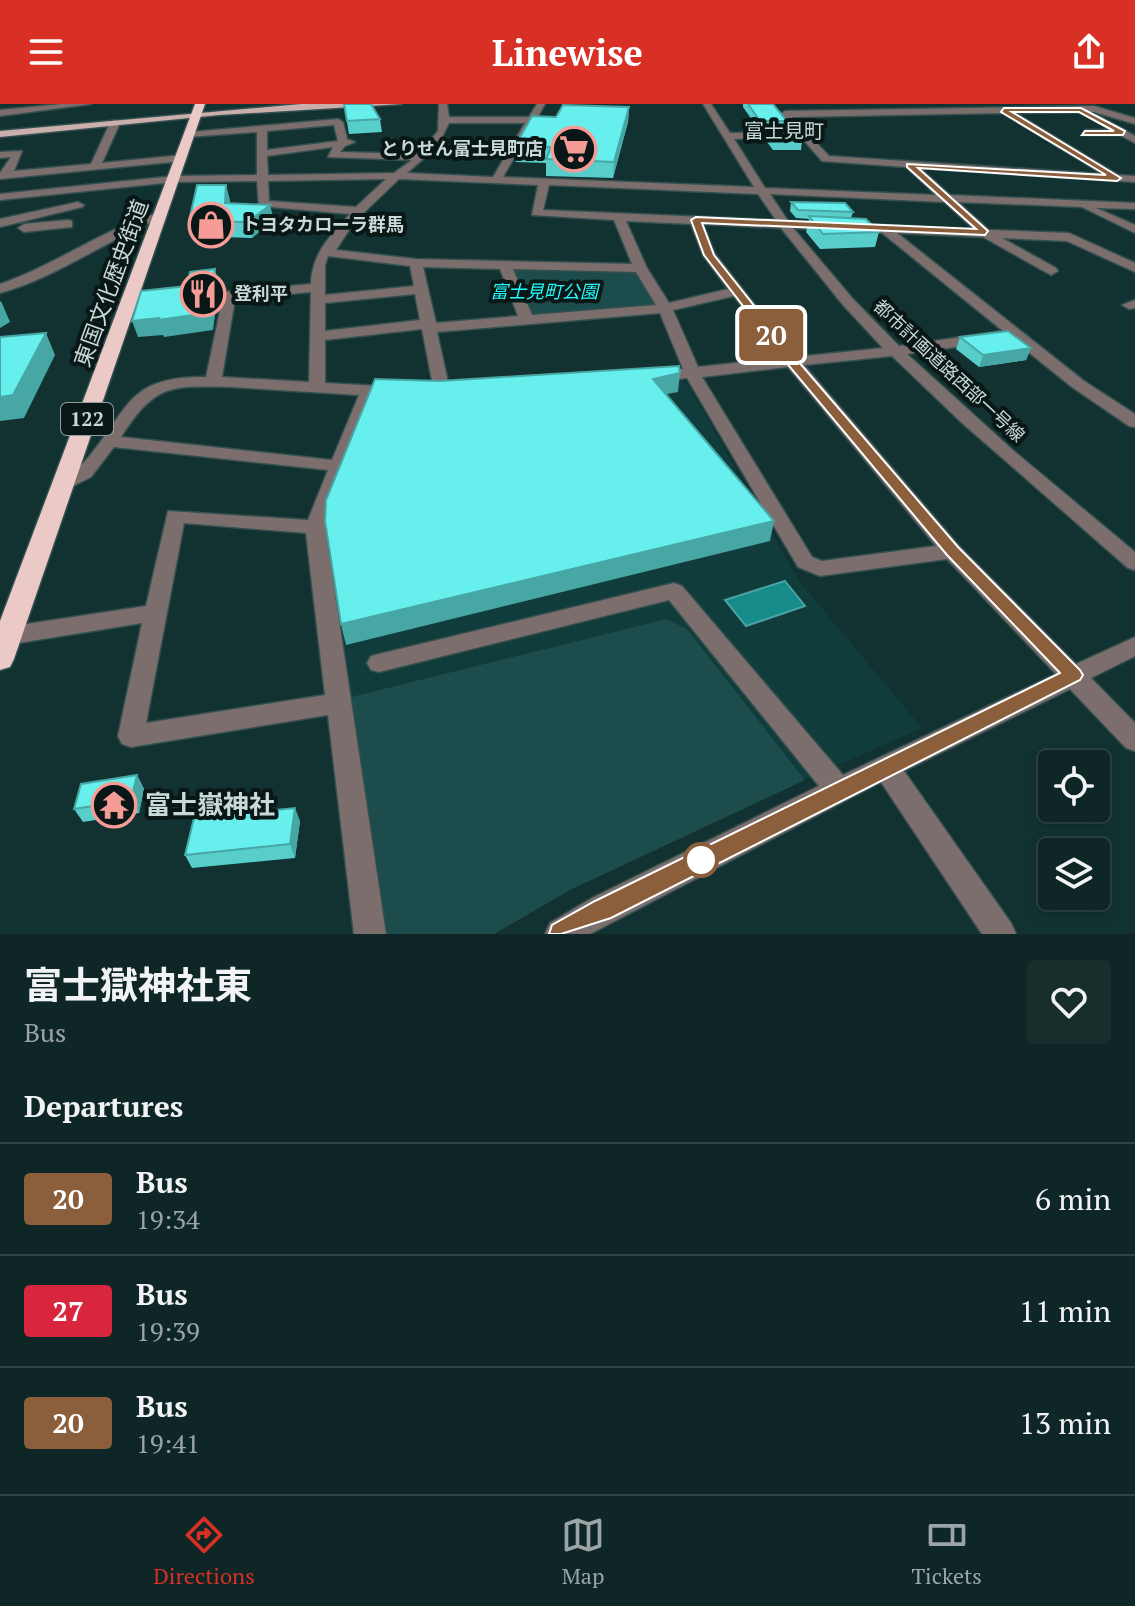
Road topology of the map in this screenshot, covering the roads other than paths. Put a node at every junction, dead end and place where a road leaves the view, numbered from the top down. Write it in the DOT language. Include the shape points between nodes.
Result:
graph roads {
  1 [pos="87,104"];
  2 [pos="341,104"];
  3 [pos="398,104"];
  4 [pos="443,104"];
  5 [pos="541,104"];
  6 [pos="707,104"];
  7 [pos="810,104"];
  8 [pos="61,105"];
  9 [pos="1076,107"];
  10 [pos="307,109"];
  11 [pos="199,110"];
  12 [pos="1004,110"];
  13 [pos="0,113"];
  14 [pos="819,114"];
  15 [pos="111,120"];
  16 [pos="445,120"];
  17 [pos="531,120"];
  18 [pos="1135,121"];
  19 [pos="308,125"];
  20 [pos="262,129"];
  21 [pos="1085,133"];
  22 [pos="1123,133"];
  23 [pos="1135,133"];
  24 [pos="0,134"];
  25 [pos="191,135"];
  26 [pos="802,135"];
  27 [pos="728,136"];
  28 [pos="1135,140"];
  29 [pos="343,142"];
  30 [pos="357,142"];
  31 [pos="397,144"];
  32 [pos="263,154"];
  33 [pos="0,155"];
  34 [pos="387,156"];
  35 [pos="423,157"];
  36 [pos="182,158"];
  37 [pos="910,165"];
  38 [pos="95,166"];
  39 [pos="3,175"];
  40 [pos="263,176"];
  41 [pos="397,176"];
  42 [pos="1117,178"];
  43 [pos="174,179"];
  44 [pos="1135,179"];
  45 [pos="496,180"];
  46 [pos="544,182"];
  47 [pos="87,188"];
  48 [pos="765,191"];
  49 [pos="0,197"];
  50 [pos="948,199"];
  51 [pos="655,202"];
  52 [pos="1077,203"];
  53 [pos="78,205"];
  54 [pos="1135,206"];
  55 [pos="359,211"];
  56 [pos="161,215"];
  57 [pos="619,217"];
  58 [pos="696,220"];
  59 [pos="0,223"];
  60 [pos="68,224"];
  61 [pos="785,224"];
  62 [pos="885,229"];
  63 [pos="1135,229"];
  64 [pos="0,230"];
  65 [pos="985,233"];
  66 [pos="58,243"];
  67 [pos="323,252"];
  68 [pos="416,263"];
  69 [pos="506,267"];
  70 [pos="640,268"];
  71 [pos="1135,268"];
  72 [pos="1051,271"];
  73 [pos="0,289"];
  74 [pos="421,289"];
  75 [pos="738,291"];
  76 [pos="318,294"];
  77 [pos="665,308"];
  78 [pos="527,320"];
  79 [pos="428,326"];
  80 [pos="1014,334"];
  81 [pos="319,336"];
  82 [pos="894,351"];
  83 [pos="793,363"];
  84 [pos="693,375"];
  85 [pos="630,379"];
  86 [pos="213,382"];
  87 [pos="317,387"];
  88 [pos="369,391"];
  89 [pos="1135,422"];
  90 [pos="108,441"];
  91 [pos="338,466"];
  92 [pos="63,485"];
  93 [pos="315,527"];
  94 [pos="952,551"];
  95 [pos="1135,563"];
  96 [pos="155,613"];
  97 [pos="4,636"];
  98 [pos="1135,646"];
  99 [pos="0,659"];
  100 [pos="379,663"];
  101 [pos="1074,675"];
  102 [pos="338,703"];
  103 [pos="1135,740"];
  104 [pos="886,767"];
  105 [pos="839,790"];
  106 [pos="370,934"];
  107 [pos="561,934"];
  108 [pos="1000,934"];
  1 -- 8 [label="street"];
  2 -- 11 [label="main road"];
  3 -- 10 [label="main road"];
  4 -- 16 [label="street"];
  5 -- 17 [label="street"];
  6 -- 27 [label="street, 都市計画道路西部一号線"];
  7 -- 14 [label="street"];
  8 -- 13 [label="street"];
  9 -- 12 [label="street"];
  9 -- 18 [label="street"];
  9 -- 22 [label="street"];
  10 -- 11 [label="main road"];
  10 -- 19 [label="street"];
  11 -- 15 [label="main road"];
  11 -- 25 [label="highway, 東国文化歴史街道 / 122"];
  12 -- 14 [label="street"];
  12 -- 42 [label="street"];
  14 -- 26 [label="street" via="785,114"];
  15 -- 24 [label="main road"];
  15 -- 38 [label="street"];
  16 -- 17 [label="street"];
  16 -- 35 [label="street" via="438,140"];
  17 -- 45 [label="street"];
  19 -- 20 [label="street"];
  19 -- 29 [label="street" via="338,122"];
  20 -- 25 [label="street"];
  20 -- 32 [label="street"];
  21 -- 22 [label="street"];
  22 -- 23 [label="street"];
  22 -- 28 [label="street"];
  25 -- 36 [label="highway, 東国文化歴史街道 / 122"];
  26 -- 27 [label="street"];
  26 -- 37 [label="street" via="826,159"];
  27 -- 48 [label="street, 都市計画道路西部一号線"];
  29 -- 30 [label="street"];
  29 -- 32 [label="street"];
  29 -- 34 [label="street" via="332,155"];
  31 -- 34 [label="street"];
  32 -- 40 [label="street"];
  33 -- 39 [label="street" via="18,153"];
  34 -- 35 [label="street"];
  35 -- 41 [label="street"];
  36 -- 38 [label="street"];
  36 -- 43 [label="highway, 東国文化歴史街道 / 122"];
  37 -- 42 [label="street"];
  37 -- 50 [label="street"];
  38 -- 39 [label="street"];
  40 -- 41 [label="street"];
  40 -- 43 [label="street"];
  40 -- 55 [label="street" via="263,204"];
  41 -- 45 [label="street"];
  41 -- 55 [label="street"];
  42 -- 44 [label="street"];
  43 -- 47 [label="street"];
  43 -- 56 [label="highway, 東国文化歴史街道 / 122"];
  45 -- 46 [label="street"];
  46 -- 51 [label="street"];
  46 -- 57 [label="street" via="536,213"];
  47 -- 49 [label="street"];
  47 -- 53 [label="street"];
  48 -- 50 [label="street"];
  48 -- 51 [label="street"];
  48 -- 61 [label="street, 都市計画道路西部一号線"];
  50 -- 52 [label="street"];
  50 -- 65 [label="street"];
  51 -- 57 [label="street"];
  51 -- 58 [label="street"];
  52 -- 54 [label="street"];
  52 -- 63 [label="street"];
  53 -- 59 [label="street"];
  53 -- 60 [label="street"];
  55 -- 67 [label="street"];
  56 -- 73 [label="street"];
  56 -- 92 [label="highway, 東国文化歴史街道 / 122"];
  57 -- 70 [label="street"];
  58 -- 61 [label="street"];
  58 -- 75 [label="street" via="709,255"];
  60 -- 64 [label="street"];
  60 -- 66 [label="street"];
  61 -- 62 [label="street"];
  61 -- 82 [label="street, 都市計画道路西部一号線"];
  62 -- 65 [label="street"];
  62 -- 80 [label="street"];
  65 -- 71 [label="street" via="1069,237"];
  65 -- 72 [label="street"];
  67 -- 68 [label="street"];
  67 -- 76 [label="street"];
  68 -- 69 [label="street"];
  68 -- 74 [label="street"];
  69 -- 70 [label="street"];
  69 -- 78 [label="street"];
  70 -- 77 [label="street"];
  74 -- 76 [label="street"];
  74 -- 79 [label="street"];
  75 -- 77 [label="street"];
  75 -- 83 [label="street"];
  76 -- 81 [label="street"];
  76 -- 86 [label="street" via="229,295"];
  77 -- 78 [label="street"];
  77 -- 84 [label="street"];
  78 -- 79 [label="street"];
  79 -- 81 [label="street"];
  79 -- 88 [label="street" via="436,391"];
  80 -- 82 [label="street"];
  80 -- 89 [label="street"];
  81 -- 87 [label="street"];
  82 -- 83 [label="street"];
  82 -- 95 [label="street, 都市計画道路西部一号線"];
  83 -- 84 [label="street"];
  83 -- 94 [label="street"];
  84 -- 85 [label="street"];
  84 -- 94 [label="street" via="805,562 820,569"];
  86 -- 87 [label="street"];
  86 -- 90 [label="street" via="171,382 151,390"];
  87 -- 88 [label="street"];
  88 -- 91 [label="street"];
  90 -- 91 [label="street"];
  90 -- 92 [label="street" via="83,474"];
  91 -- 93 [label="street"];
  92 -- 97 [label="highway, 東国文化歴史街道 / 122"];
  93 -- 96 [label="street" via="175,516"];
  93 -- 102 [label="street"];
  94 -- 101 [label="street"];
  96 -- 97 [label="street"];
  96 -- 102 [label="street" via="131,736"];
  97 -- 99 [label="highway, 東国文化歴史街道 / 122"];
  98 -- 101 [label="street"];
  100 -- 105 [label="street" via="674,591"];
  101 -- 103 [label="street"];
  101 -- 104 [label="street"];
  102 -- 106 [label="street"];
  104 -- 105 [label="street"];
  104 -- 108 [label="street"];
  105 -- 107 [label="street"];
}
